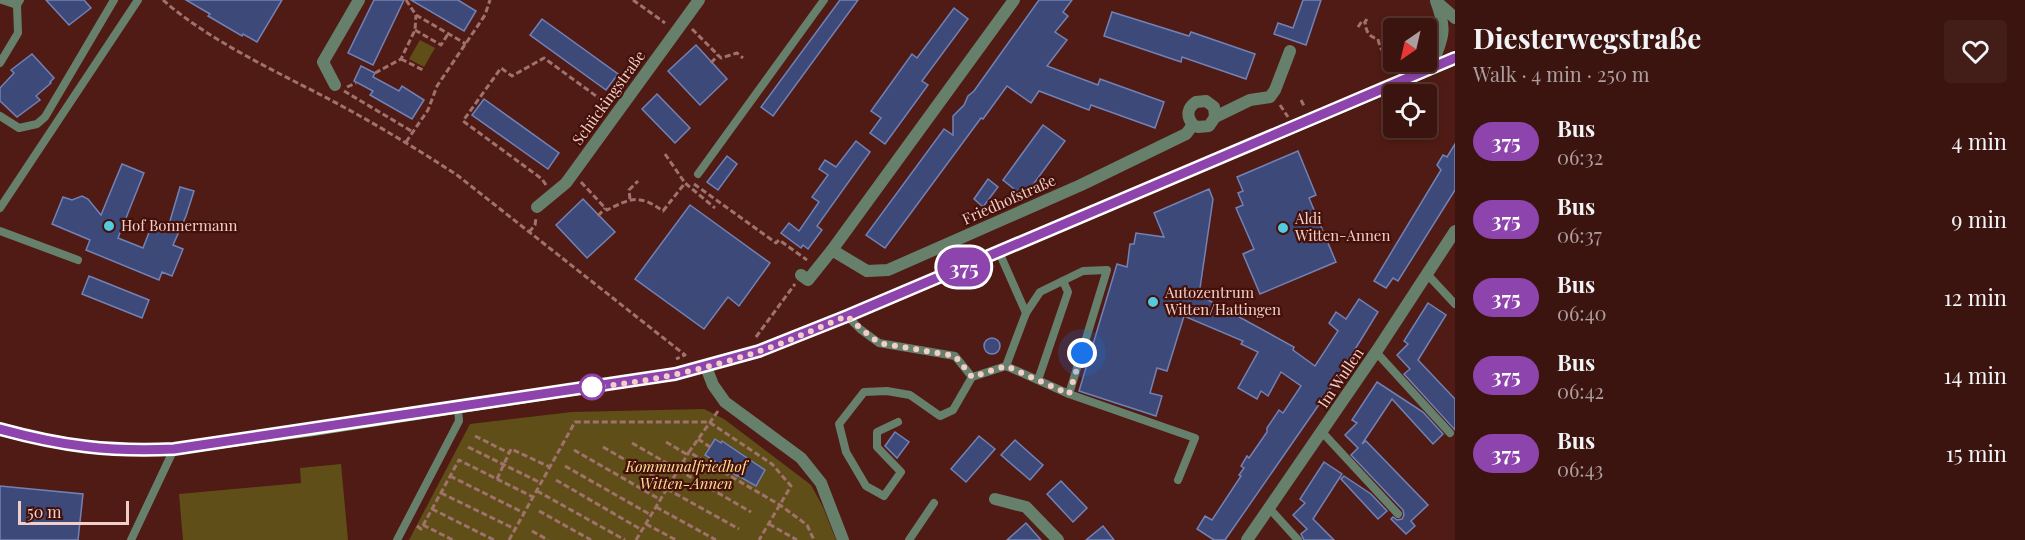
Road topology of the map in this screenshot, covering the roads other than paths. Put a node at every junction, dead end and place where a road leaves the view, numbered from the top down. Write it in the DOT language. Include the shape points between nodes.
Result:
graph roads {
  1 [pos="2,0"];
  2 [pos="114,0"];
  3 [pos="138,0"];
  4 [pos="358,0"];
  5 [pos="699,0"];
  6 [pos="824,0"];
  7 [pos="1014,0"];
  8 [pos="1435,1"];
  9 [pos="18,2"];
  10 [pos="1455,18"];
  11 [pos="1290,51"];
  12 [pos="1437,52"];
  13 [pos="1455,58"];
  14 [pos="0,63"];
  15 [pos="1437,66"];
  16 [pos="1422,72"];
  17 [pos="335,85"];
  18 [pos="0,116"];
  19 [pos="1215,117"];
  20 [pos="1193,125"];
  21 [pos="698,174"];
  22 [pos="537,207"];
  23 [pos="0,208"];
  24 [pos="0,231"];
  25 [pos="1455,231"];
  26 [pos="832,250"];
  27 [pos="999,252"];
  28 [pos="78,260"];
  29 [pos="1427,274"];
  30 [pos="801,275"];
  31 [pos="1063,281"];
  32 [pos="1455,304"];
  33 [pos="1026,313"];
  34 [pos="847,316"];
  35 [pos="1376,352"];
  36 [pos="1006,366"];
  37 [pos="706,367"];
  38 [pos="972,377"];
  39 [pos="1038,381"];
  40 [pos="1069,394"];
  41 [pos="458,408"];
  42 [pos="898,422"];
  43 [pos="0,429"];
  44 [pos="1322,432"];
  45 [pos="1450,433"];
  46 [pos="174,449"];
  47 [pos="1178,480"];
  48 [pos="995,499"];
  49 [pos="934,503"];
  50 [pos="1270,509"];
  51 [pos="1398,514"];
  52 [pos="131,540"];
  53 [pos="397,540"];
  54 [pos="843,540"];
  55 [pos="909,540"];
  56 [pos="1058,540"];
  57 [pos="1247,540"];
  58 [pos="1298,540"];
  1 -- 9 [label="lane"];
  2 -- 18 [label="lane" via="45,117 37,124 20,128"];
  3 -- 23 [label="lane"];
  4 -- 17 [label="street" via="323,62"];
  5 -- 22 [label="street, Schückingstraße" via="571,176"];
  6 -- 21 [label="lane"];
  7 -- 26 [label="street"];
  8 -- 10 [label="street"];
  8 -- 12 [label="street" via="1443,21"];
  9 -- 14 [label="lane" via="18,33"];
  11 -- 19 [label="street, Friedhofstraße" via="1270,97 1250,99"];
  13 -- 15 [label="main road"];
  16 -- 27 [label="main road"];
  19 -- 20 [label="street, Friedhofstraße" via="1209,126"];
  19 -- 20 [label="street" via="1214,107 1200,100 1188,110"];
  20 -- 26 [label="street, Friedhofstraße" via="1186,134 1081,185 888,270 867,271"];
  24 -- 28 [label="lane"];
  25 -- 29 [label="street, Im Wullen"];
  26 -- 30 [label="street" via="808,280"];
  27 -- 33 [label="lane"];
  27 -- 34 [label="main road"];
  29 -- 32 [label="lane"];
  29 -- 35 [label="street, Im Wullen"];
  31 -- 33 [label="lane" via="1040,292"];
  31 -- 39 [label="lane" via="1068,292"];
  31 -- 40 [label="lane" via="1083,271 1107,270"];
  33 -- 36 [label="lane"];
  34 -- 37 [label="main road"];
  34 -- 38 [label="lane" via="879,343 955,356"];
  35 -- 44 [label="street, Im Wullen"];
  35 -- 45 [label="lane"];
  36 -- 38 [label="lane"];
  36 -- 39 [label="lane"];
  37 -- 41 [label="main road"];
  37 -- 54 [label="street" via="725,402 801,458 820,483"];
  38 -- 42 [label="lane" via="953,410 940,416 910,394 864,392 839,424 846,452 866,486 884,496 901,472 877,447 878,432"];
  39 -- 40 [label="lane"];
  40 -- 47 [label="lane" via="1195,438"];
  41 -- 46 [label="main road"];
  41 -- 53 [label="lane" via="459,422"];
  43 -- 46 [label="main road" via="85,448"];
  44 -- 50 [label="street, Im Wullen"];
  44 -- 51 [label="lane"];
  46 -- 52 [label="lane"];
  48 -- 56 [label="street" via="1026,507"];
  49 -- 55 [label="lane"];
  50 -- 57 [label="street, Im Wullen"];
  50 -- 58 [label="lane"];
}
